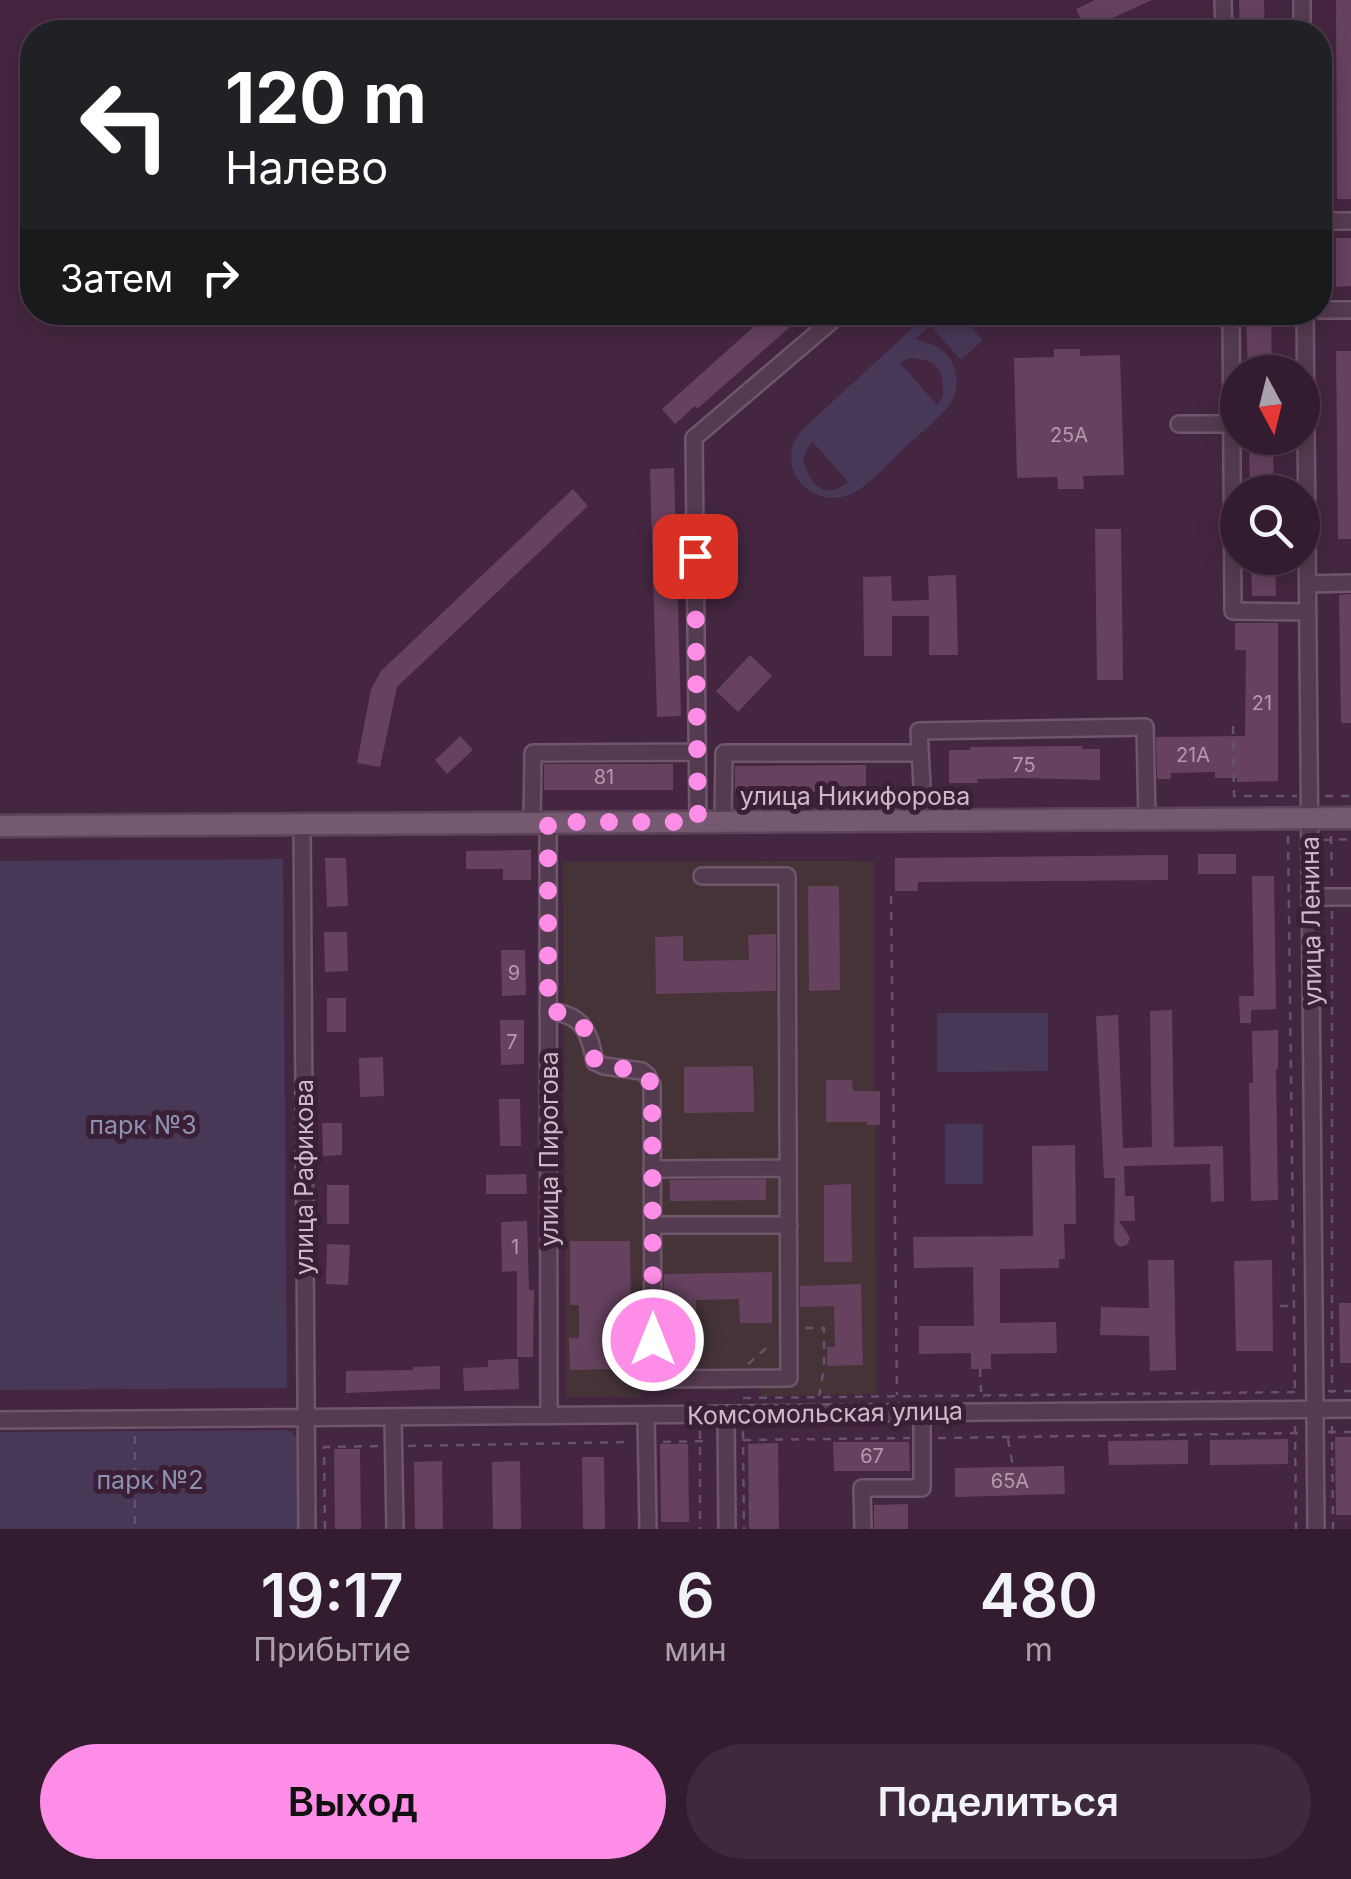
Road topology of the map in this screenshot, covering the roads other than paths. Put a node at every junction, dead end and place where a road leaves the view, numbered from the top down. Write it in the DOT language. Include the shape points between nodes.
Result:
graph roads {
  1 [pos="827,325"];
  2 [pos="1231,325"];
  3 [pos="1305,325"];
  4 [pos="1233,355"];
  5 [pos="1305,355"];
  6 [pos="1179,424"];
  7 [pos="1220,424"];
  8 [pos="1235,455"];
  9 [pos="1305,455"];
  10 [pos="1351,583"];
  11 [pos="1308,584"];
  12 [pos="1308,612"];
  13 [pos="698,752"];
  14 [pos="920,753"];
  15 [pos="1331,818"];
  16 [pos="1146,819"];
  17 [pos="924,820"];
  18 [pos="698,822"];
  19 [pos="723,822"];
  20 [pos="540,823"];
  21 [pos="302,824"];
  22 [pos="0,826"];
  23 [pos="702,876"];
  24 [pos="1311,897"];
  25 [pos="1351,897"];
  26 [pos="548,1011"];
  27 [pos="652,1168"];
  28 [pos="788,1168"];
  29 [pos="653,1225"];
  30 [pos="788,1225"];
  31 [pos="1324,1409"];
  32 [pos="1351,1409"];
  33 [pos="922,1412"];
  34 [pos="735,1414"];
  35 [pos="646,1415"];
  36 [pos="549,1416"];
  37 [pos="393,1417"];
  38 [pos="306,1418"];
  39 [pos="0,1420"];
  40 [pos="307,1529"];
  41 [pos="395,1529"];
  42 [pos="648,1529"];
  43 [pos="727,1529"];
  44 [pos="862,1529"];
  45 [pos="1316,1529"];
  1 -- 13 [label="street" via="694,438"];
  2 -- 4 [label="street"];
  3 -- 5 [label="street, улица Ленина"];
  6 -- 7 [label="street"];
  8 -- 12 [label="street" via="1234,611"];
  9 -- 11 [label="street, улица Ленина"];
  10 -- 11 [label="street"];
  11 -- 12 [label="street, улица Ленина"];
  12 -- 15 [label="street, улица Ленина" via="1310,796"];
  13 -- 18 [label="street"];
  13 -- 20 [label="street, улица Пирогова" via="532,753"];
  14 -- 16 [label="street" via="918,731 1145,727"];
  14 -- 17 [label="street"];
  14 -- 19 [label="street" via="724,754"];
  15 -- 16 [label="main road, улица Никифорова"];
  15 -- 24 [label="street, улица Ленина"];
  16 -- 17 [label="main road, улица Никифорова"];
  17 -- 19 [label="main road, улица Никифорова"];
  18 -- 19 [label="main road, улица Никифорова"];
  18 -- 20 [label="main road, улица Никифорова"];
  20 -- 21 [label="main road, улица Никифорова"];
  20 -- 26 [label="street, улица Пирогова"];
  21 -- 22 [label="main road, улица Никифорова"];
  21 -- 38 [label="street, улица Рафикова"];
  23 -- 28 [label="street" via="787,876"];
  24 -- 25 [label="street"];
  24 -- 31 [label="street, улица Ленина"];
  26 -- 27 [label="street" via="581,1024 595,1062 650,1078"];
  26 -- 36 [label="street, улица Пирогова"];
  27 -- 28 [label="street"];
  27 -- 29 [label="street"];
  28 -- 30 [label="street"];
  29 -- 30 [label="street"];
  29 -- 30 [label="street" via="654,1378 790,1378"];
  31 -- 32 [label="street, Комсомольская улица"];
  31 -- 33 [label="street, Комсомольская улица"];
  31 -- 45 [label="street, улица Ленина"];
  33 -- 34 [label="street, Комсомольская улица"];
  33 -- 44 [label="street" via="922,1488 862,1488"];
  34 -- 35 [label="street, Комсомольская улица"];
  34 -- 43 [label="street"];
  35 -- 36 [label="street, Комсомольская улица"];
  35 -- 42 [label="street"];
  36 -- 37 [label="street, Комсомольская улица"];
  37 -- 38 [label="street, Комсомольская улица"];
  37 -- 41 [label="street"];
  38 -- 39 [label="street, Комсомольская улица"];
  38 -- 40 [label="street, улица Рафикова"];
}
